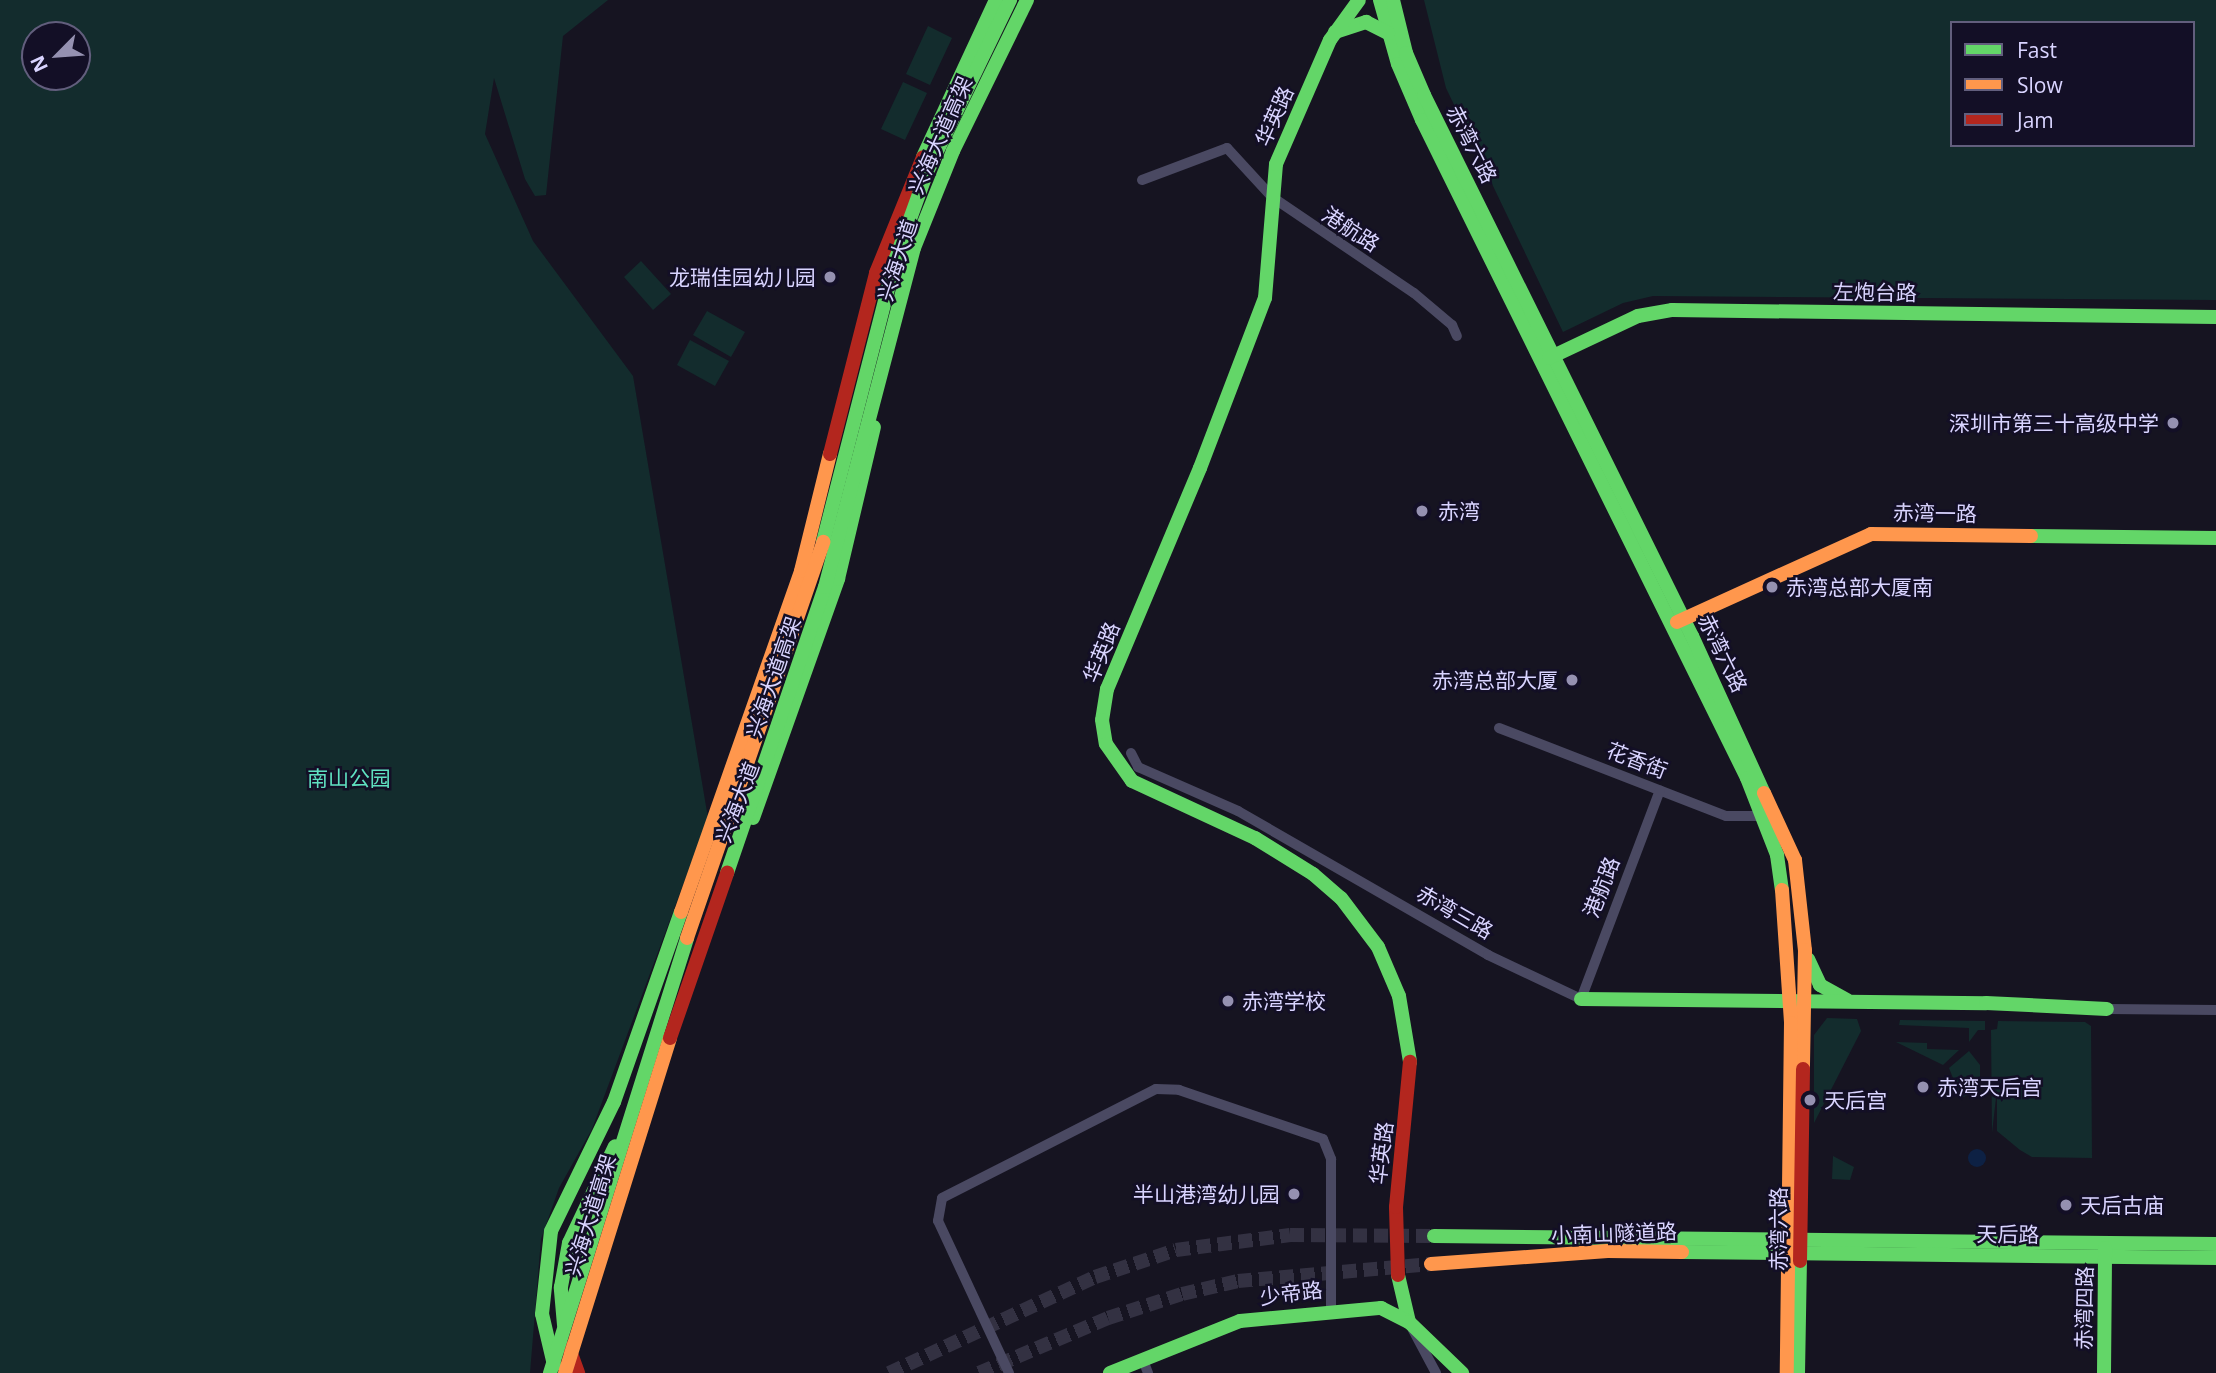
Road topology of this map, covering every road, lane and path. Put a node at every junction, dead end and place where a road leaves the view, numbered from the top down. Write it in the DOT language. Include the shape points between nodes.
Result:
graph roads {
  1 [pos="996,0"];
  2 [pos="1010,0"];
  3 [pos="1027,0"];
  4 [pos="1035,0"];
  5 [pos="1359,0"];
  6 [pos="1380,0"];
  7 [pos="1393,0"];
  8 [pos="1334,32"];
  9 [pos="1388,33"];
  10 [pos="1142,180"];
  11 [pos="1272,197"];
  12 [pos="2216,317"];
  13 [pos="1457,336"];
  14 [pos="1550,358"];
  15 [pos="2216,538"];
  16 [pos="1678,622"];
  17 [pos="1499,728"];
  18 [pos="1131,753"];
  19 [pos="1660,790"];
  20 [pos="1762,816"];
  21 [pos="1805,950"];
  22 [pos="1581,999"];
  23 [pos="1855,1002"];
  24 [pos="1799,1005"];
  25 [pos="2001,1007"];
  26 [pos="2107,1009"];
  27 [pos="2216,1010"];
  28 [pos="1434,1236"];
  29 [pos="2216,1244"];
  30 [pos="1794,1246"];
  31 [pos="2105,1250"];
  32 [pos="2216,1258"];
  33 [pos="1431,1264"];
  34 [pos="1331,1309"];
  35 [pos="1409,1322"];
  36 [pos="1145,1367"];
  37 [pos="550,1373"];
  38 [pos="556,1373"];
  39 [pos="565,1373"];
  40 [pos="578,1373"];
  41 [pos="1009,1373"];
  42 [pos="1111,1373"];
  43 [pos="1436,1373"];
  44 [pos="1462,1373"];
  45 [pos="1787,1373"];
  46 [pos="1798,1373"];
  47 [pos="2104,1373"];
  1 -- 38 [label="street, 兴海大道, bridge" via="918,162 876,273 801,571 626,1071 551,1231 542,1314"];
  2 -- 37 [label="street, 兴海大道高架, bridge" via="927,172 896,258 824,540 781,676 657,1023"];
  3 -- 39 [label="street, 兴海大道高架, bridge" via="953,151 914,248 825,587 644,1112"];
  4 -- 40 [label="street, 兴海大道, bridge" via="933,218 911,282 821,635 677,1018 576,1224 564,1263 562,1310"];
  5 -- 8 [label="street, 华英路"];
  6 -- 9 [label="street, 赤湾六路"];
  7 -- 14 [label="street, 赤湾六路" via="1418,81"];
  8 -- 9 [label="street" via="1366,22"];
  8 -- 11 [label="street, 华英路" via="1276,164"];
  9 -- 14 [label="street, 赤湾六路" via="1422,120"];
  10 -- 11 [label="street, 港航路" via="1227,148"];
  11 -- 13 [label="street, 港航路" via="1414,293 1452,325"];
  11 -- 35 [label="street, 华英路, bridge" via="1265,298 1107,689 1102,720 1106,744 1132,781 1255,838 1313,874 1354,913 1378,947 1399,996 1410,1061 1396,1207 1398,1275"];
  12 -- 14 [label="street, 左炮台路" via="1672,310 1638,316"];
  14 -- 16 [label="street, 赤湾六路"];
  15 -- 16 [label="street, 赤湾一路" via="1871,534"];
  16 -- 20 [label="street, 赤湾六路"];
  16 -- 21 [label="street, 赤湾六路" via="1790,845"];
  17 -- 19 [label="street, 花香街"];
  18 -- 22 [label="street, 赤湾三路" via="1138,767 1238,811 1488,955"];
  19 -- 20 [label="street, 花香街" via="1726,816"];
  19 -- 22 [label="street, 港航路"];
  20 -- 24 [label="street, 赤湾六路" via="1784,891"];
  21 -- 23 [label="street" via="1820,985"];
  21 -- 24 [label="street, 赤湾六路"];
  22 -- 24 [label="street, 赤湾三路"];
  23 -- 24 [label="street, 赤湾三路"];
  23 -- 25 [label="street, 赤湾三路"];
  24 -- 25 [label="street, 赤湾三路"];
  24 -- 30 [label="street, 赤湾六路"];
  25 -- 26 [label="street"];
  26 -- 27 [label="street"];
  28 -- 30 [label="street, 小南山隧道路"];
  29 -- 31 [label="street, 天后路"];
  30 -- 31 [label="street, 天后路"];
  30 -- 33 [label="street, 小南山隧道路" via="1608,1251"];
  30 -- 45 [label="street, 赤湾六路"];
  30 -- 46 [label="street, 赤湾六路"];
  31 -- 32 [label="street, 天后路"];
  31 -- 47 [label="street, 赤湾四路"];
  34 -- 35 [label="street, 少帝路" via="1381,1308"];
  34 -- 36 [label="street, 少帝路" via="1231,1324"];
  34 -- 41 [label="street" via="1332,1170 1323,1139 1179,1090 1156,1089 942,1198 938,1221"];
  35 -- 43 [label="street, 华英路"];
  35 -- 44 [label="street, 少帝路"];
  36 -- 42 [label="street, 少帝路"];
}
